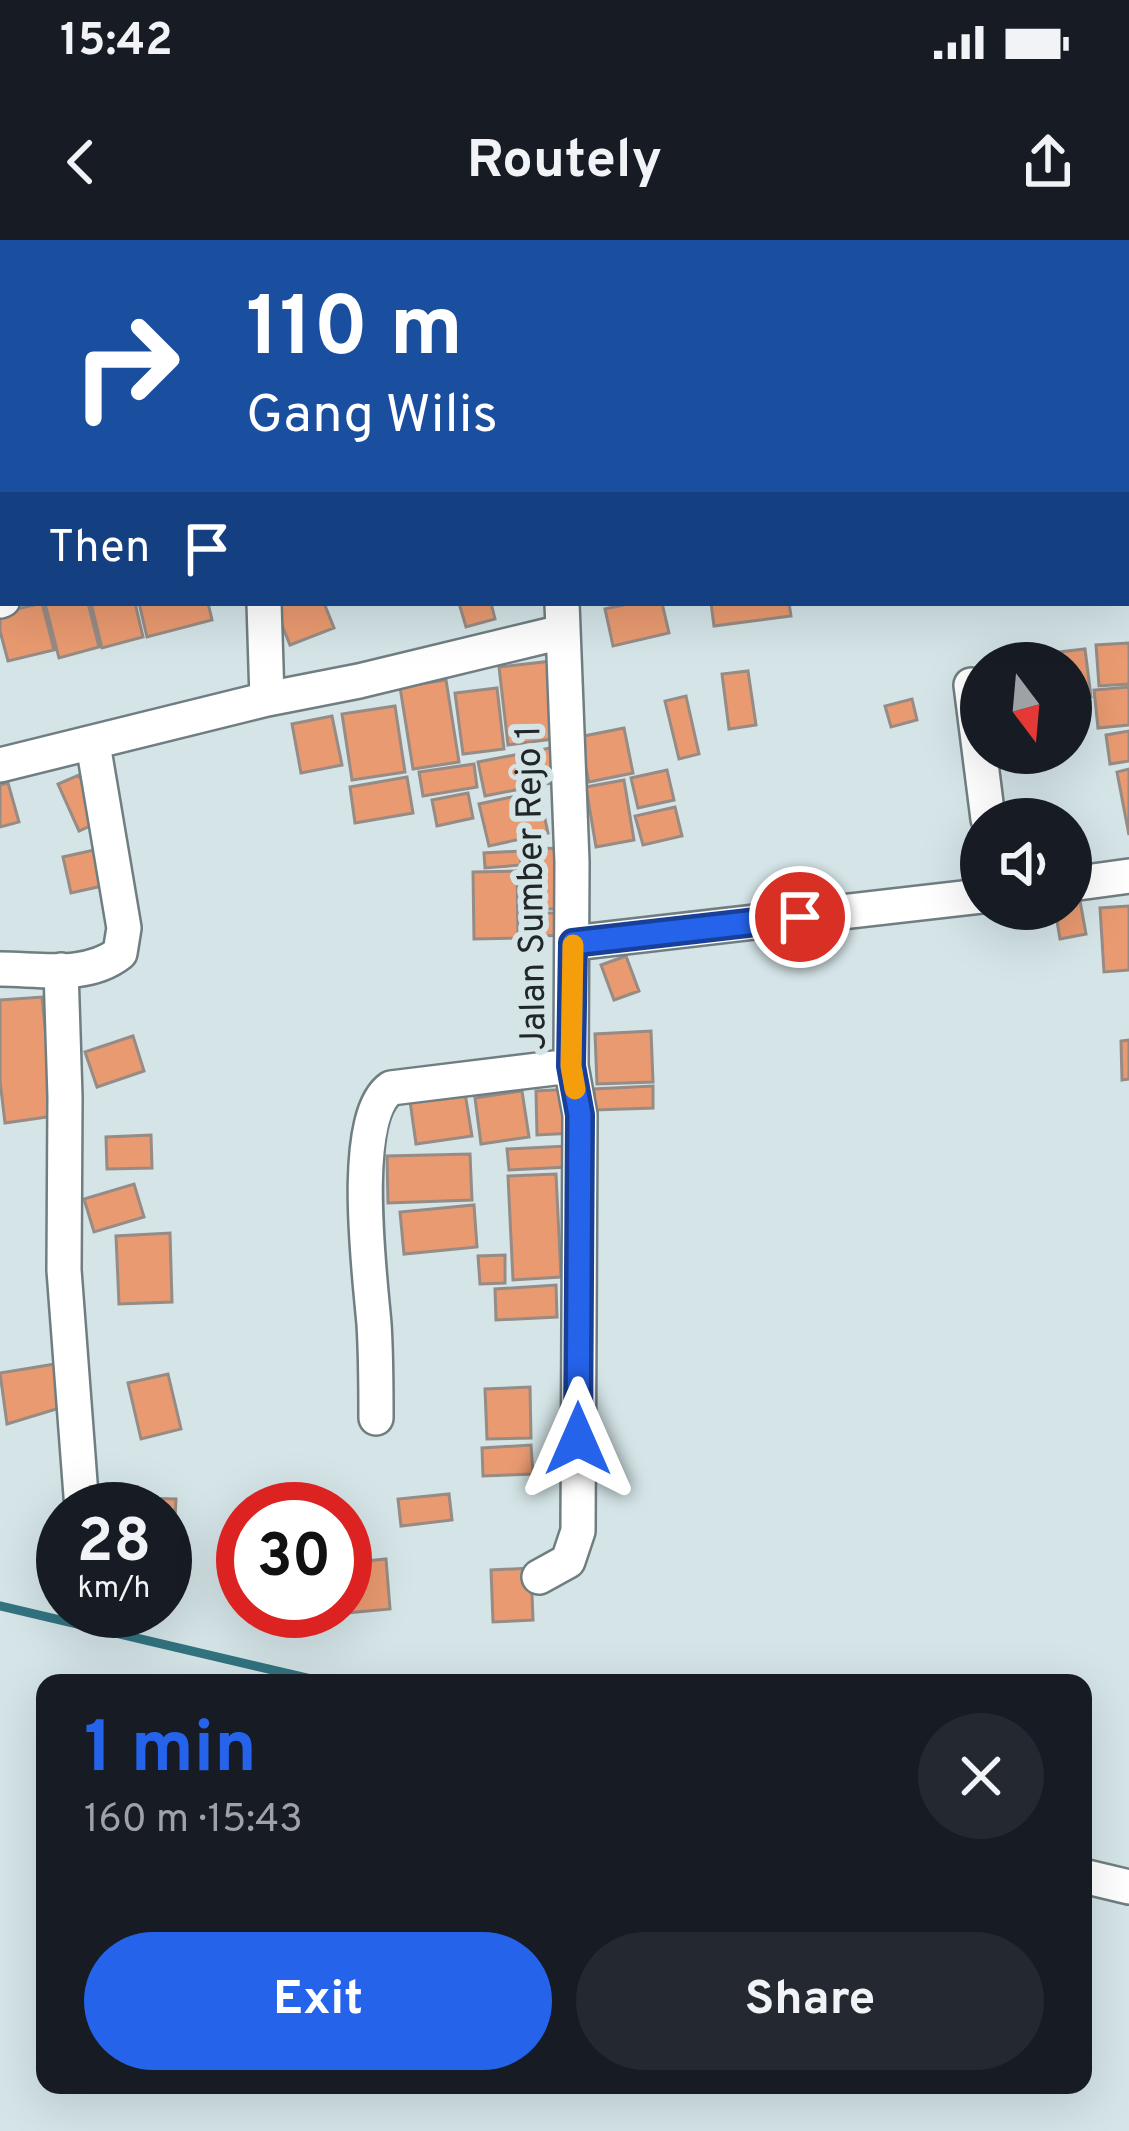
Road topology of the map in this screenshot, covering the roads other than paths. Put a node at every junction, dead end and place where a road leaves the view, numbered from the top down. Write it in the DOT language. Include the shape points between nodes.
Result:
graph roads {
  1 [pos="264,606"];
  2 [pos="562,618"];
  3 [pos="267,699"];
  4 [pos="93,744"];
  5 [pos="0,766"];
  6 [pos="1129,876"];
  7 [pos="1092,881"];
  8 [pos="960,898"];
  9 [pos="573,943"];
  10 [pos="0,969"];
  11 [pos="61,970"];
  12 [pos="571,1066"];
  13 [pos="376,1418"];
  14 [pos="80,1482"];
  15 [pos="539,1577"];
  16 [pos="1092,1878"];
  17 [pos="1129,1887"];
  1 -- 3 [label="street"];
  2 -- 3 [label="street" via="359,680"];
  2 -- 9 [label="street, Jalan Sumber Rejo 1"];
  3 -- 4 [label="street"];
  4 -- 5 [label="street"];
  4 -- 11 [label="street" via="123,943 109,962"];
  6 -- 7 [label="street"];
  8 -- 9 [label="street"];
  9 -- 12 [label="street, Jalan Sumber Rejo 1"];
  10 -- 11 [label="street"];
  11 -- 14 [label="street" via="64,1270"];
  12 -- 13 [label="street" via="391,1088 380,1098 364,1183"];
  12 -- 15 [label="street, Jalan Sumber Rejo 1" via="580,1115 578,1531 568,1561"];
  16 -- 17 [label="street"];
}
